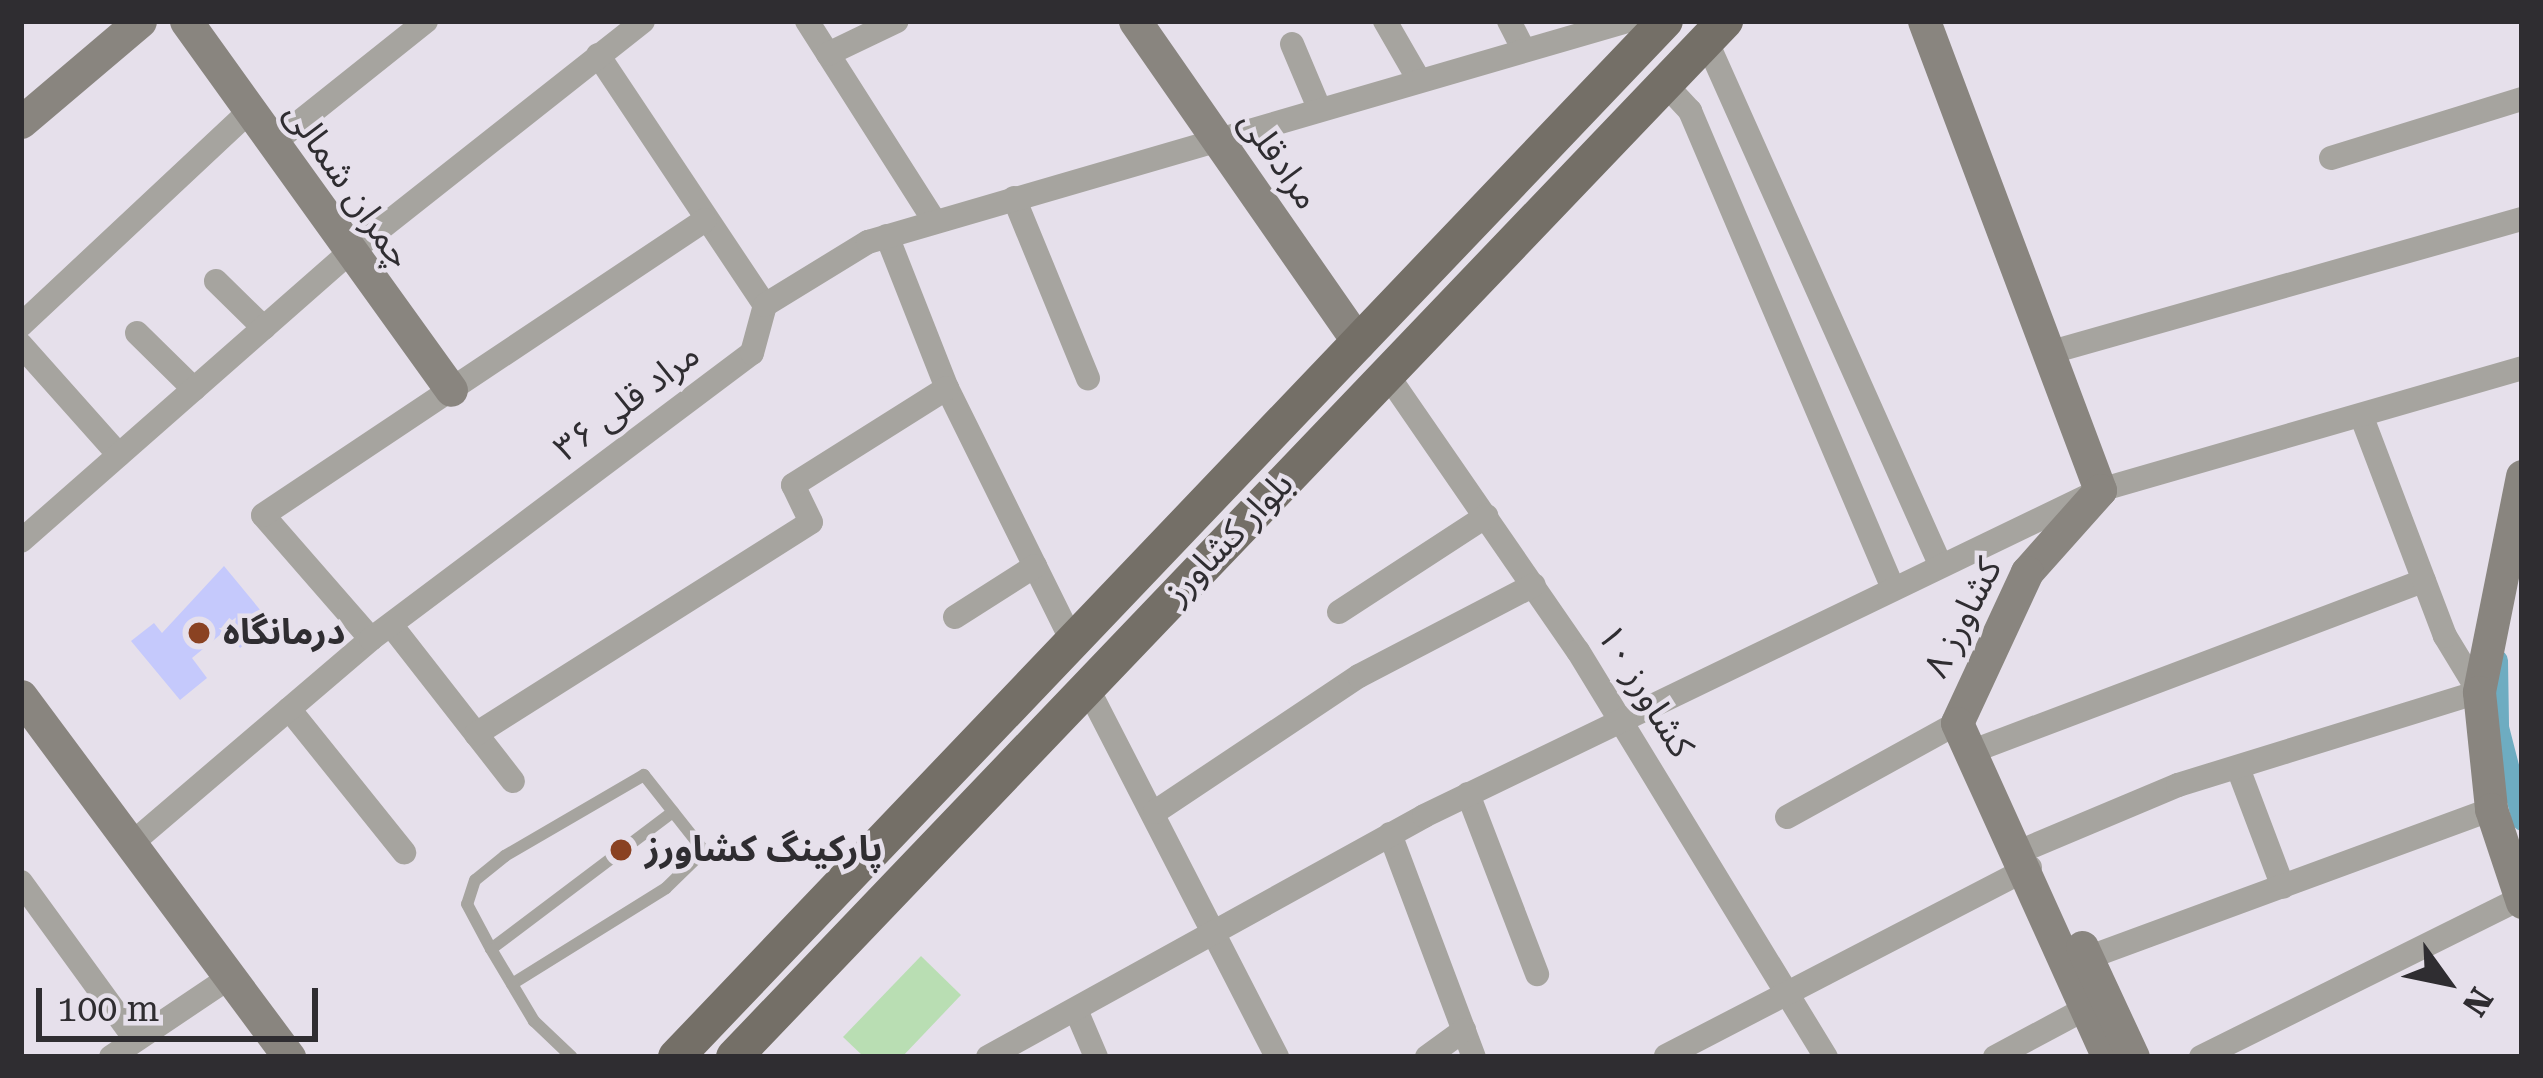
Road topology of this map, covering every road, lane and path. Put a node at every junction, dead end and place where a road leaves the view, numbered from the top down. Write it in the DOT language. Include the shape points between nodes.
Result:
graph roads {
  1 [pos="140,21"];
  2 [pos="186,21"];
  3 [pos="426,21"];
  4 [pos="643,21"];
  5 [pos="807,21"];
  6 [pos="897,21"];
  7 [pos="1135,21"];
  8 [pos="1385,21"];
  9 [pos="1509,21"];
  10 [pos="1627,21"];
  11 [pos="1665,21"];
  12 [pos="1924,21"];
  13 [pos="1716,31"];
  14 [pos="1292,44"];
  15 [pos="1524,50"];
  16 [pos="828,54"];
  17 [pos="598,55"];
  18 [pos="1419,80"];
  19 [pos="1665,84"];
  20 [pos="2522,99"];
  21 [pos="1728,100"];
  22 [pos="1318,109"];
  23 [pos="249,112"];
  24 [pos="21,122"];
  25 [pos="1695,122"];
  26 [pos="1216,138"];
  27 [pos="272,144"];
  28 [pos="2331,158"];
  29 [pos="1014,198"];
  30 [pos="2522,219"];
  31 [pos="705,220"];
  32 [pos="935,222"];
  33 [pos="886,236"];
  34 [pos="347,255"];
  35 [pos="216,281"];
  36 [pos="765,305"];
  37 [pos="1826,315"];
  38 [pos="21,325"];
  39 [pos="264,328"];
  40 [pos="137,333"];
  41 [pos="1785,334"];
  42 [pos="1359,343"];
  43 [pos="21,345"];
  44 [pos="2048,353"];
  45 [pos="2522,368"];
  46 [pos="1386,373"];
  47 [pos="1088,378"];
  48 [pos="947,388"];
  49 [pos="194,389"];
  50 [pos="451,390"];
  51 [pos="2362,417"];
  52 [pos="119,455"];
  53 [pos="2522,476"];
  54 [pos="2099,490"];
  55 [pos="1212,498"];
  56 [pos="1486,516"];
  57 [pos="1241,526"];
  58 [pos="21,541"];
  59 [pos="1940,564"];
  60 [pos="1035,566"];
  61 [pos="2424,581"];
  62 [pos="1534,585"];
  63 [pos="1892,586"];
  64 [pos="1339,612"];
  65 [pos="955,616"];
  66 [pos="381,632"];
  67 [pos="1073,643"];
  68 [pos="1087,687"];
  69 [pos="2479,692"];
  70 [pos="21,696"];
  71 [pos="290,710"];
  72 [pos="1622,719"];
  73 [pos="476,734"];
  74 [pos="1965,737"];
  75 [pos="2238,768"];
  76 [pos="513,781"];
  77 [pos="1468,794"];
  78 [pos="2491,809"];
  79 [pos="673,812"];
  80 [pos="1155,812"];
  81 [pos="1787,817"];
  82 [pos="1390,834"];
  83 [pos="131,844"];
  84 [pos="404,852"];
  85 [pos="2026,859"];
  86 [pos="21,882"];
  87 [pos="2284,887"];
  88 [pos="2521,900"];
  89 [pos="1220,933"];
  90 [pos="491,949"];
  91 [pos="2077,962"];
  92 [pos="1537,974"];
  93 [pos="230,977"];
  94 [pos="512,984"];
  95 [pos="1793,990"];
  96 [pos="2085,1009"];
  97 [pos="1076,1010"];
  98 [pos="1464,1030"];
  99 [pos="136,1040"];
  100 [pos="1666,1056"];
  101 [pos="111,1057"];
  102 [pos="289,1057"];
  103 [pos="572,1057"];
  104 [pos="676,1057"];
  105 [pos="734,1057"];
  106 [pos="988,1057"];
  107 [pos="1096,1057"];
  108 [pos="1277,1057"];
  109 [pos="1427,1057"];
  110 [pos="1474,1057"];
  111 [pos="1826,1057"];
  112 [pos="1996,1057"];
  113 [pos="2108,1057"];
  114 [pos="2133,1057"];
  115 [pos="2201,1057"];
  1 -- 24 [label="street"];
  2 -- 23 [label="street, چمران شمالی"];
  3 -- 27 [label="street"];
  4 -- 17 [label="street"];
  5 -- 16 [label="street"];
  6 -- 16 [label="street"];
  7 -- 26 [label="street, مرادقلی"];
  8 -- 18 [label="street"];
  9 -- 15 [label="street"];
  10 -- 15 [label="street"];
  11 -- 42 [label="main road, بلوار کشاورز"];
  12 -- 44 [label="street"];
  13 -- 19 [label="main road, بلوار کشاورز"];
  13 -- 21 [label="street"];
  14 -- 22 [label="street"];
  15 -- 18 [label="street"];
  16 -- 32 [label="street"];
  17 -- 31 [label="street"];
  17 -- 34 [label="street"];
  18 -- 22 [label="street"];
  19 -- 25 [label="street"];
  19 -- 46 [label="main road, بلوار کشاورز"];
  20 -- 28 [label="street"];
  21 -- 25 [label="street"];
  21 -- 37 [label="street"];
  22 -- 26 [label="street"];
  23 -- 27 [label="street, چمران شمالی"];
  23 -- 38 [label="street"];
  25 -- 41 [label="street"];
  26 -- 29 [label="street"];
  26 -- 42 [label="street, مرادقلی"];
  27 -- 34 [label="street, چمران شمالی"];
  29 -- 32 [label="street"];
  29 -- 47 [label="street"];
  30 -- 44 [label="street"];
  31 -- 36 [label="street"];
  31 -- 50 [label="street"];
  32 -- 33 [label="street"];
  33 -- 36 [label="street"];
  33 -- 48 [label="street"];
  34 -- 39 [label="street"];
  34 -- 50 [label="street, چمران شمالی"];
  35 -- 39 [label="street"];
  36 -- 66 [label="street, مراد قلی ۳۶" via="752,353"];
  37 -- 41 [label="street"];
  37 -- 59 [label="street"];
  39 -- 49 [label="street"];
  40 -- 49 [label="street"];
  41 -- 63 [label="street"];
  42 -- 55 [label="main road, بلوار کشاورز"];
  43 -- 52 [label="street"];
  44 -- 54 [label="street"];
  45 -- 51 [label="street"];
  46 -- 56 [label="street, کشاورز ۱۰"];
  46 -- 57 [label="main road, بلوار کشاورز"];
  48 -- 60 [label="street"];
  48 -- 73 [label="street" via="793,485 811,522"];
  49 -- 52 [label="street"];
  50 -- 66 [label="street" via="263,515"];
  51 -- 54 [label="street"];
  51 -- 61 [label="street"];
  52 -- 58 [label="street"];
  53 -- 69 [label="street"];
  54 -- 59 [label="street"];
  54 -- 74 [label="street, کشاورز ۸" via="2026,572"];
  55 -- 57 [label="main road"];
  55 -- 67 [label="main road, بلوار کشاورز"];
  56 -- 62 [label="street, کشاورز ۱۰"];
  56 -- 64 [label="street"];
  57 -- 68 [label="main road, بلوار کشاورز"];
  59 -- 63 [label="street"];
  60 -- 65 [label="street"];
  60 -- 67 [label="street"];
  61 -- 69 [label="street"];
  61 -- 74 [label="street"];
  62 -- 72 [label="street, کشاورز ۱۰"];
  62 -- 80 [label="street" via="1359,676"];
  63 -- 72 [label="street"];
  66 -- 71 [label="street, مراد قلی ۳۶"];
  66 -- 73 [label="street"];
  67 -- 104 [label="main road, بلوار کشاورز"];
  68 -- 80 [label="street"];
  68 -- 105 [label="main road, بلوار کشاورز"];
  69 -- 75 [label="street"];
  69 -- 78 [label="street"];
  70 -- 83 [label="street"];
  71 -- 83 [label="street, مراد قلی ۳۶"];
  71 -- 84 [label="street"];
  72 -- 77 [label="street"];
  72 -- 95 [label="street, کشاورز ۱۰"];
  73 -- 76 [label="street"];
  74 -- 81 [label="street"];
  74 -- 85 [label="street"];
  75 -- 85 [label="street"];
  75 -- 87 [label="street"];
  77 -- 82 [label="street"];
  77 -- 92 [label="street"];
  78 -- 87 [label="street"];
  78 -- 88 [label="street"];
  79 -- 90 [label="lane"];
  79 -- 90 [label="lane" via="644,775 505,856 475,880 467,904"];
  79 -- 94 [label="lane" via="704,851 665,889"];
  80 -- 89 [label="street"];
  82 -- 89 [label="street"];
  82 -- 98 [label="street"];
  83 -- 93 [label="street"];
  85 -- 91 [label="street"];
  85 -- 95 [label="street"];
  86 -- 99 [label="street"];
  87 -- 91 [label="street"];
  88 -- 115 [label="street"];
  89 -- 97 [label="street"];
  89 -- 108 [label="street"];
  90 -- 94 [label="lane"];
  91 -- 96 [label="street"];
  91 -- 114 [label="street"];
  93 -- 99 [label="street"];
  93 -- 102 [label="street"];
  94 -- 103 [label="lane"];
  95 -- 100 [label="street"];
  95 -- 111 [label="street, کشاورز ۱۰"];
  96 -- 112 [label="street"];
  96 -- 113 [label="street"];
  97 -- 106 [label="street"];
  97 -- 107 [label="street"];
  98 -- 109 [label="street"];
  98 -- 110 [label="street"];
  99 -- 101 [label="street"];
}
